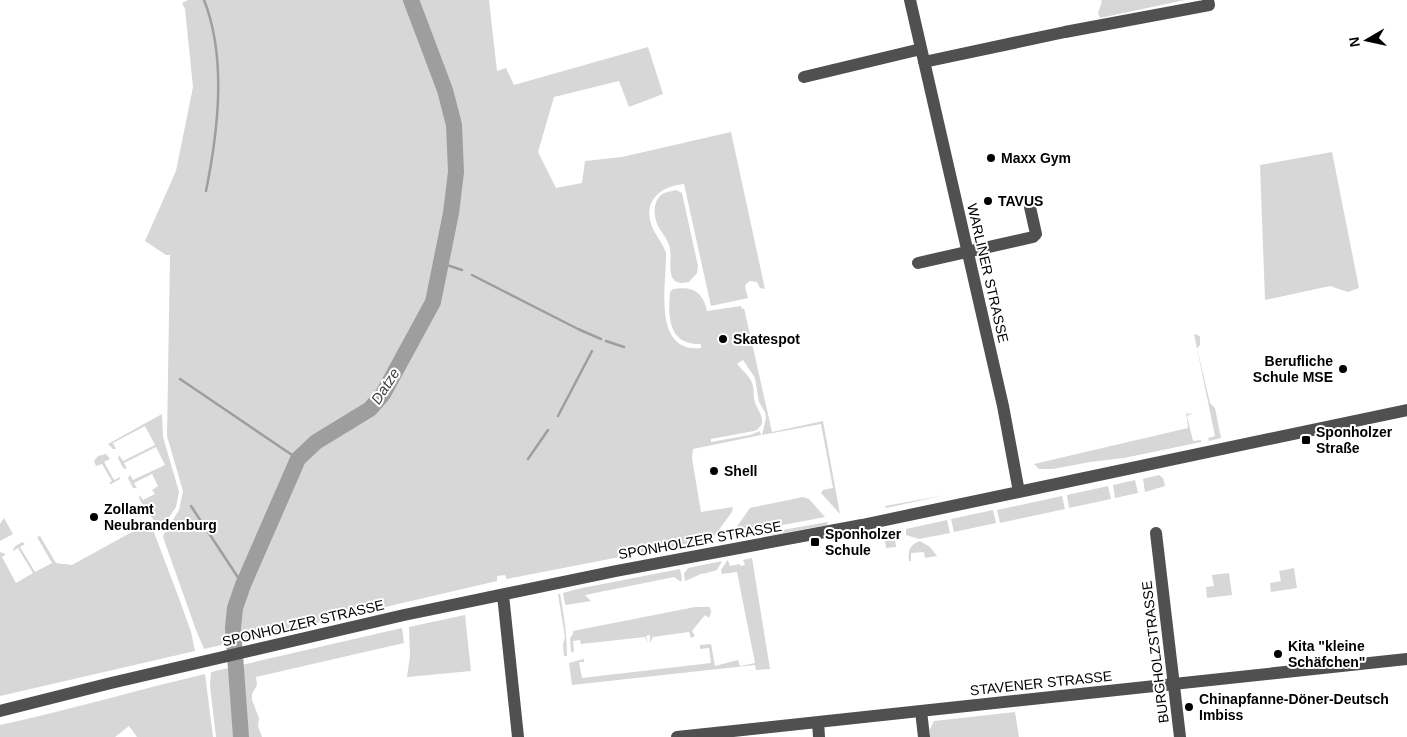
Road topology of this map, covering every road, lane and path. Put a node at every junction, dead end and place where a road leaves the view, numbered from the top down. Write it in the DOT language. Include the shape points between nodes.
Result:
graph roads {
  1 [pos="910,0"];
  2 [pos="1208,0"];
  3 [pos="921,49"];
  4 [pos="924,62"];
  5 [pos="804,77"];
  6 [pos="1030,207"];
  7 [pos="967,252"];
  8 [pos="918,263"];
  9 [pos="1407,410"];
  10 [pos="1019,492"];
  11 [pos="1156,533"];
  12 [pos="504,595"];
  13 [pos="1407,658"];
  14 [pos="1174,684"];
  15 [pos="0,711"];
  16 [pos="921,711"];
  17 [pos="818,722"];
  18 [pos="518,737"];
  19 [pos="677,737"];
  20 [pos="819,737"];
  21 [pos="924,737"];
  22 [pos="1180,737"];
  1 -- 3 [label="street, WARLINER STRASSE"];
  2 -- 4 [label="street" via="1210,5"];
  3 -- 4 [label="street, WARLINER STRASSE"];
  3 -- 5 [label="street"];
  4 -- 7 [label="street, WARLINER STRASSE"];
  6 -- 7 [label="street" via="1036,234 1033,237"];
  7 -- 8 [label="street"];
  7 -- 10 [label="street, WARLINER STRASSE" via="1003,406"];
  9 -- 10 [label="street, SPONHOLZER STRASSE"];
  10 -- 12 [label="street, SPONHOLZER STRASSE"];
  11 -- 14 [label="street, BURGHOLZSTRASSE"];
  12 -- 15 [label="street, SPONHOLZER STRASSE" via="404,615"];
  12 -- 18 [label="street"];
  13 -- 14 [label="street, STAVENER STRASSE"];
  14 -- 16 [label="street, STAVENER STRASSE"];
  14 -- 22 [label="street, BURGHOLZSTRASSE"];
  16 -- 17 [label="street, STAVENER STRASSE"];
  16 -- 21 [label="street"];
  17 -- 19 [label="street, STAVENER STRASSE"];
  17 -- 20 [label="street"];
}
